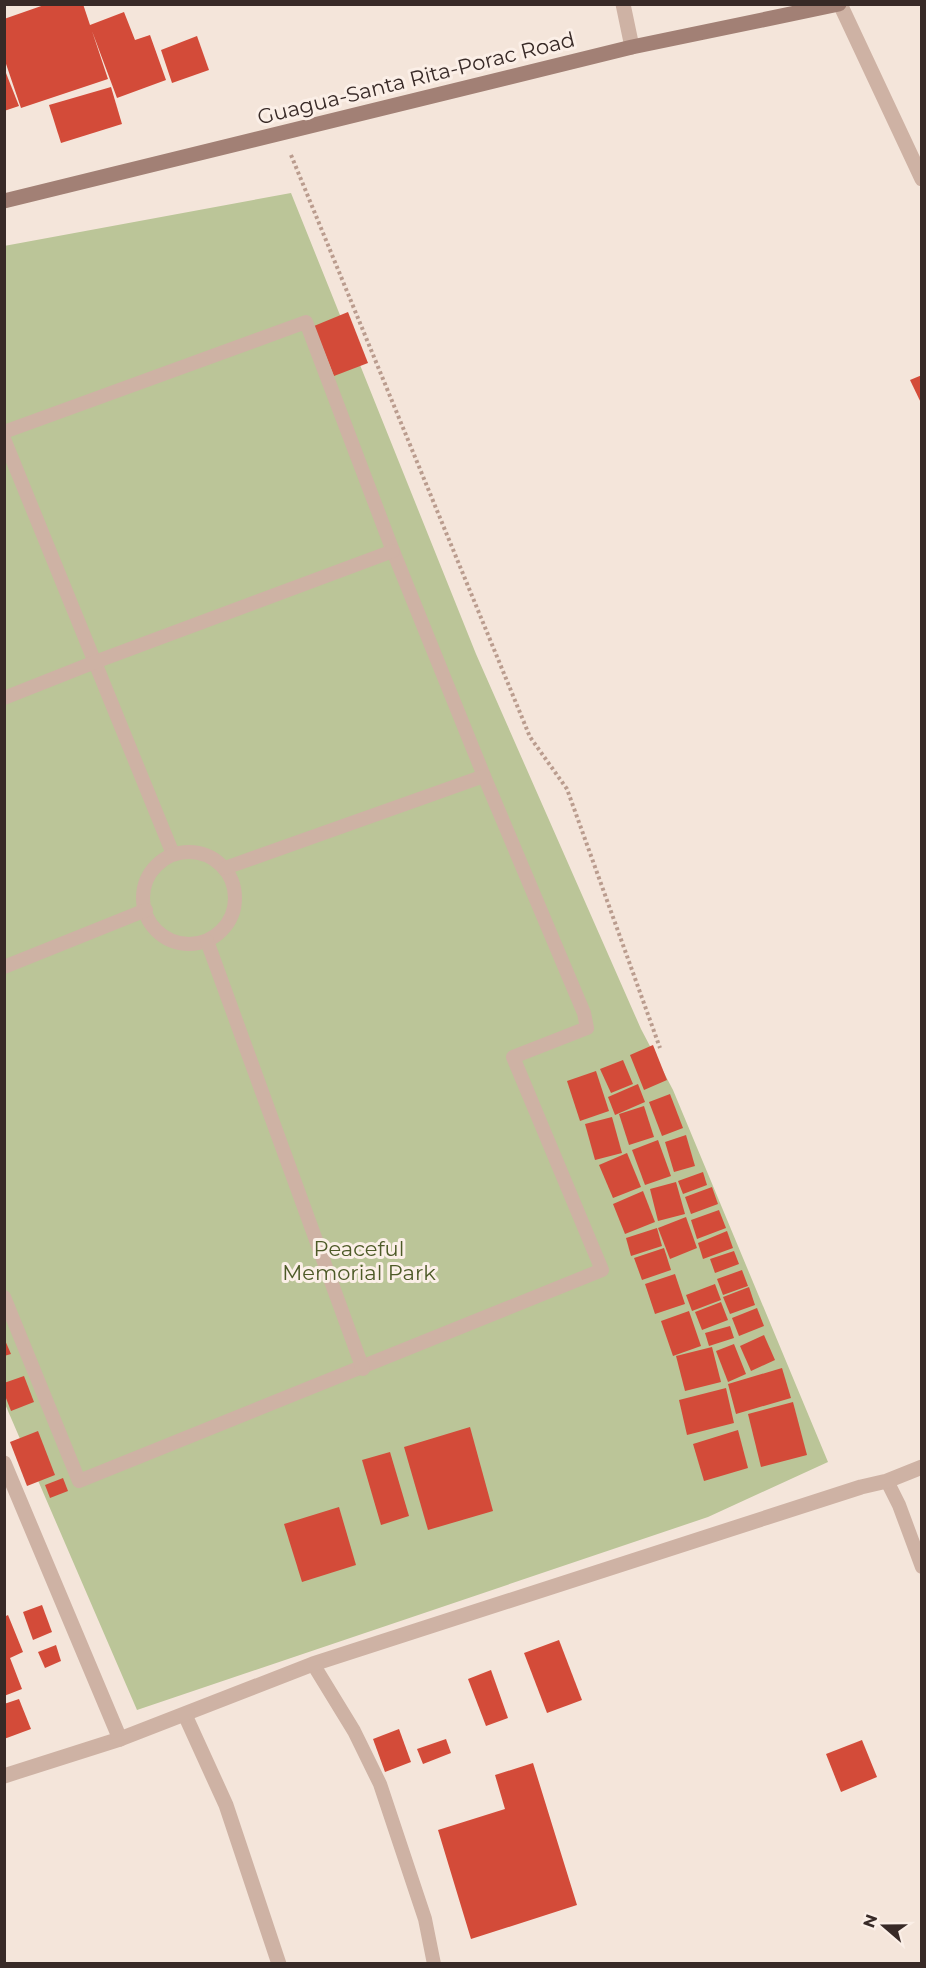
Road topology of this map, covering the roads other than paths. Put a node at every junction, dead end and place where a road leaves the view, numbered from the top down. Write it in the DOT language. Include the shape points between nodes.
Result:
graph roads {
  1 [pos="623,4"];
  2 [pos="839,4"];
  3 [pos="632,47"];
  4 [pos="921,179"];
  5 [pos="4,201"];
  6 [pos="4,432"];
  7 [pos="4,439"];
  8 [pos="393,550"];
  9 [pos="95,662"];
  10 [pos="4,698"];
  11 [pos="484,777"];
  12 [pos="173,854"];
  13 [pos="225,867"];
  14 [pos="146,910"];
  15 [pos="207,941"];
  16 [pos="4,967"];
  17 [pos="4,1297"];
  18 [pos="363,1369"];
  19 [pos="4,1463"];
  20 [pos="921,1467"];
  21 [pos="887,1481"];
  22 [pos="921,1567"];
  23 [pos="313,1664"];
  24 [pos="185,1715"];
  25 [pos="120,1739"];
  26 [pos="4,1776"];
  27 [pos="279,1964"];
  28 [pos="434,1964"];
  1 -- 3 [label="street"];
  2 -- 3 [label="main road, Guagua-Santa Rita-Porac Road"];
  2 -- 4 [label="street"];
  3 -- 5 [label="main road, Guagua-Santa Rita-Porac Road"];
  6 -- 8 [label="lane" via="306,322"];
  7 -- 9 [label="lane"];
  8 -- 9 [label="lane"];
  8 -- 11 [label="lane"];
  9 -- 10 [label="lane"];
  9 -- 12 [label="lane"];
  11 -- 13 [label="lane"];
  11 -- 18 [label="lane" via="584,1013 587,1028 513,1057 602,1270"];
  12 -- 13 [label="lane" via="196,851"];
  12 -- 14 [label="lane" via="154,868 146,882"];
  13 -- 15 [label="lane" via="236,892 235,904 231,919"];
  14 -- 15 [label="lane" via="149,922 169,940 185,944"];
  14 -- 16 [label="lane"];
  15 -- 18 [label="lane"];
  17 -- 18 [label="lane" via="79,1481"];
  19 -- 25 [label="street"];
  20 -- 21 [label="street"];
  21 -- 22 [label="lane"];
  21 -- 23 [label="street"];
  23 -- 24 [label="street"];
  23 -- 28 [label="lane" via="354,1731 380,1784 424,1919"];
  24 -- 25 [label="street"];
  24 -- 27 [label="street" via="226,1805"];
  25 -- 26 [label="street"];
}
